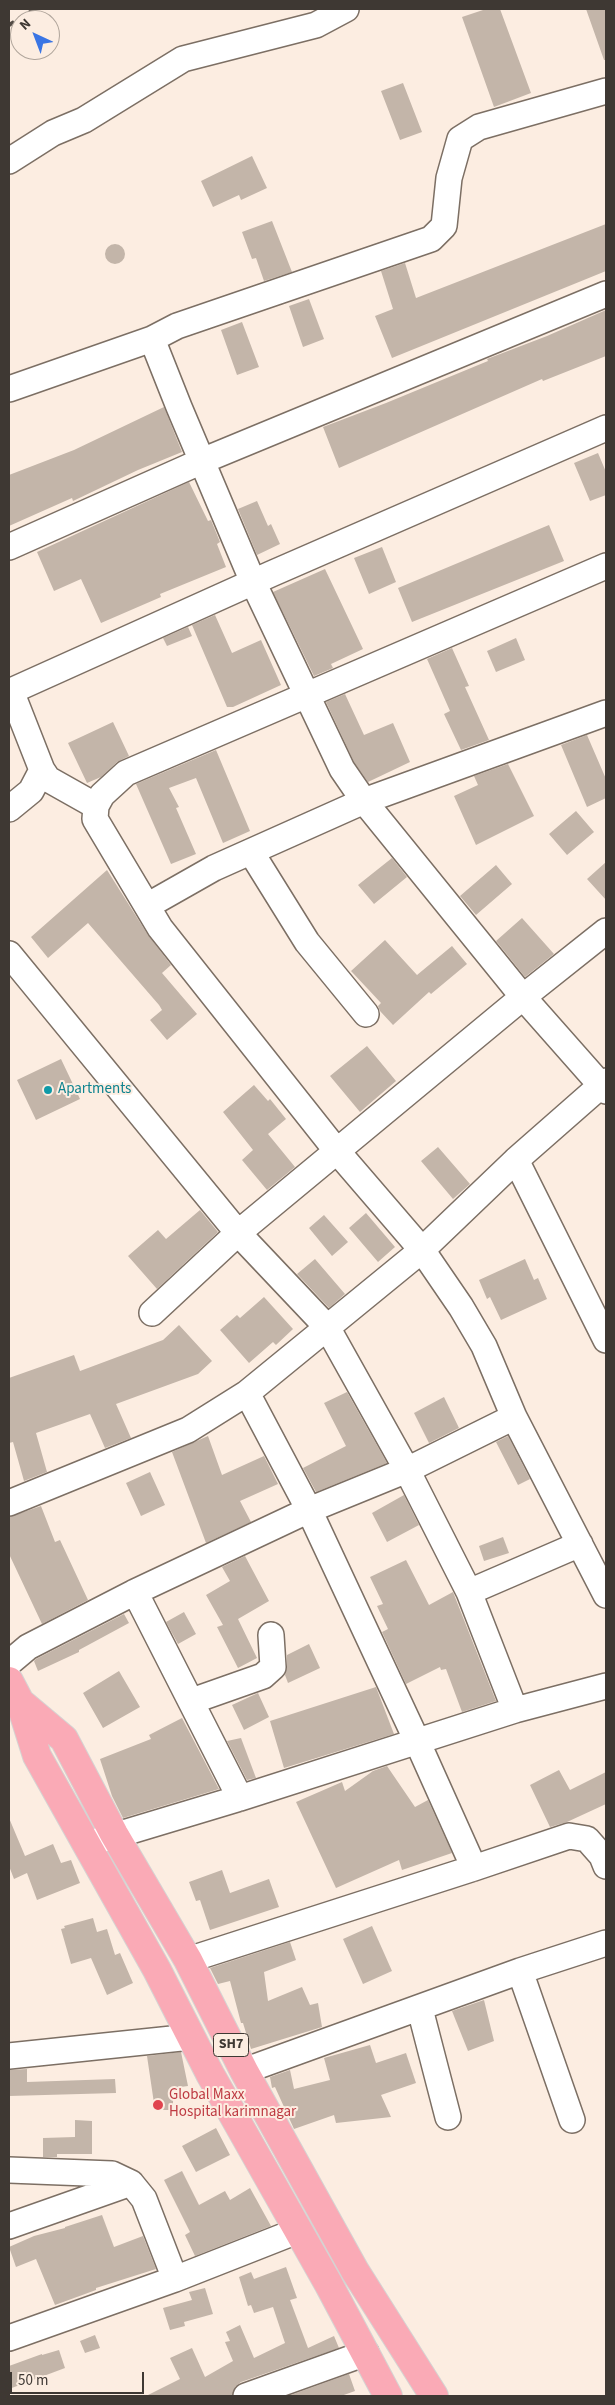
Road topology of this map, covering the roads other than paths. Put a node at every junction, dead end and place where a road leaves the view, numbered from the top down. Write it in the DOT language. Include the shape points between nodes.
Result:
graph roads {
  1 [pos="346,9"];
  2 [pos="606,91"];
  3 [pos="9,161"];
  4 [pos="606,294"];
  5 [pos="152,339"];
  6 [pos="9,389"];
  7 [pos="606,428"];
  8 [pos="202,460"];
  9 [pos="9,547"];
  10 [pos="606,566"];
  11 [pos="253,582"];
  12 [pos="10,691"];
  13 [pos="306,696"];
  14 [pos="605,717"];
  15 [pos="42,770"];
  16 [pos="364,801"];
  17 [pos="96,806"];
  18 [pos="9,809"];
  19 [pos="251,852"];
  20 [pos="147,906"];
  21 [pos="606,931"];
  22 [pos="9,954"];
  23 [pos="523,997"];
  24 [pos="366,1014"];
  25 [pos="604,1086"];
  26 [pos="336,1150"];
  27 [pos="516,1160"];
  28 [pos="238,1232"];
  29 [pos="422,1250"];
  30 [pos="152,1313"];
  31 [pos="327,1327"];
  32 [pos="606,1340"];
  33 [pos="247,1393"];
  34 [pos="514,1416"];
  35 [pos="407,1470"];
  36 [pos="9,1503"];
  37 [pos="309,1510"];
  38 [pos="580,1544"];
  39 [pos="135,1592"];
  40 [pos="469,1592"];
  41 [pos="606,1596"];
  42 [pos="271,1635"];
  43 [pos="9,1663"];
  44 [pos="606,1686"];
  45 [pos="14,1692"];
  46 [pos="192,1701"];
  47 [pos="515,1710"];
  48 [pos="417,1740"];
  49 [pos="240,1798"];
  50 [pos="114,1834"];
  51 [pos="87,1844"];
  52 [pos="606,1866"];
  53 [pos="474,1868"];
  54 [pos="606,1943"];
  55 [pos="188,1960"];
  56 [pos="520,1971"];
  57 [pos="420,2009"];
  58 [pos="191,2036"];
  59 [pos="9,2056"];
  60 [pos="244,2070"];
  61 [pos="448,2117"];
  62 [pos="572,2120"];
  63 [pos="9,2170"];
  64 [pos="131,2183"];
  65 [pos="9,2226"];
  66 [pos="296,2232"];
  67 [pos="175,2279"];
  68 [pos="9,2338"];
  69 [pos="366,2353"];
  70 [pos="302,2387"];
  71 [pos="246,2396"];
  72 [pos="388,2396"];
  73 [pos="434,2396"];
  1 -- 3 [label="street" via="316,25 182,59 84,120 53,133"];
  2 -- 5 [label="street" via="479,127 460,139 449,178 444,226 431,239 177,326"];
  4 -- 8 [label="street"];
  5 -- 6 [label="street"];
  5 -- 8 [label="street"];
  7 -- 11 [label="street"];
  8 -- 9 [label="street"];
  8 -- 11 [label="street"];
  10 -- 13 [label="street"];
  11 -- 12 [label="street"];
  11 -- 13 [label="street"];
  12 -- 15 [label="street"];
  13 -- 16 [label="street" via="342,769"];
  13 -- 17 [label="street" via="126,773 102,795"];
  14 -- 16 [label="street"];
  15 -- 17 [label="street" via="48,779"];
  15 -- 18 [label="street" via="31,791"];
  16 -- 19 [label="street"];
  16 -- 23 [label="street"];
  17 -- 20 [label="street" via="95,819 101,832"];
  19 -- 20 [label="street" via="214,868"];
  19 -- 24 [label="street" via="307,942"];
  20 -- 26 [label="street" via="219,1005"];
  21 -- 23 [label="street"];
  22 -- 28 [label="street"];
  23 -- 25 [label="street"];
  23 -- 26 [label="street"];
  25 -- 27 [label="street"];
  26 -- 28 [label="street"];
  26 -- 29 [label="street"];
  27 -- 29 [label="street"];
  27 -- 32 [label="street"];
  28 -- 30 [label="street"];
  28 -- 31 [label="street"];
  29 -- 31 [label="street"];
  29 -- 34 [label="street" via="484,1346"];
  31 -- 33 [label="street"];
  31 -- 35 [label="street"];
  33 -- 36 [label="street" via="188,1430"];
  33 -- 37 [label="street"];
  34 -- 35 [label="street"];
  34 -- 38 [label="street"];
  35 -- 37 [label="street"];
  35 -- 40 [label="street"];
  37 -- 39 [label="street"];
  37 -- 48 [label="street"];
  38 -- 40 [label="street"];
  38 -- 41 [label="street"];
  39 -- 43 [label="street" via="28,1647"];
  39 -- 46 [label="street"];
  40 -- 47 [label="street"];
  42 -- 46 [label="street" via="273,1667 263,1676"];
  44 -- 47 [label="street"];
  45 -- 50 [label="main road, SH7" via="64,1739"];
  45 -- 51 [label="main road, SH7" via="37,1756"];
  46 -- 49 [label="street"];
  47 -- 48 [label="street"];
  48 -- 49 [label="street"];
  48 -- 53 [label="street"];
  49 -- 50 [label="street"];
  50 -- 51 [label="street"];
  50 -- 55 [label="main road, SH7"];
  51 -- 58 [label="main road, SH7"];
  52 -- 53 [label="street" via="588,1839 569,1836"];
  53 -- 55 [label="street"];
  54 -- 56 [label="street"];
  55 -- 60 [label="main road, SH7"];
  56 -- 57 [label="street"];
  56 -- 62 [label="street"];
  57 -- 60 [label="street"];
  57 -- 61 [label="street"];
  58 -- 59 [label="street"];
  58 -- 66 [label="main road, SH7"];
  60 -- 73 [label="main road, SH7" via="355,2271"];
  63 -- 64 [label="street" via="112,2174"];
  64 -- 65 [label="street"];
  64 -- 67 [label="street" via="144,2199"];
  66 -- 67 [label="street"];
  66 -- 69 [label="main road, SH7"];
  67 -- 68 [label="street"];
  69 -- 70 [label="street"];
  69 -- 72 [label="main road, SH7"];
  70 -- 71 [label="street"];
}
